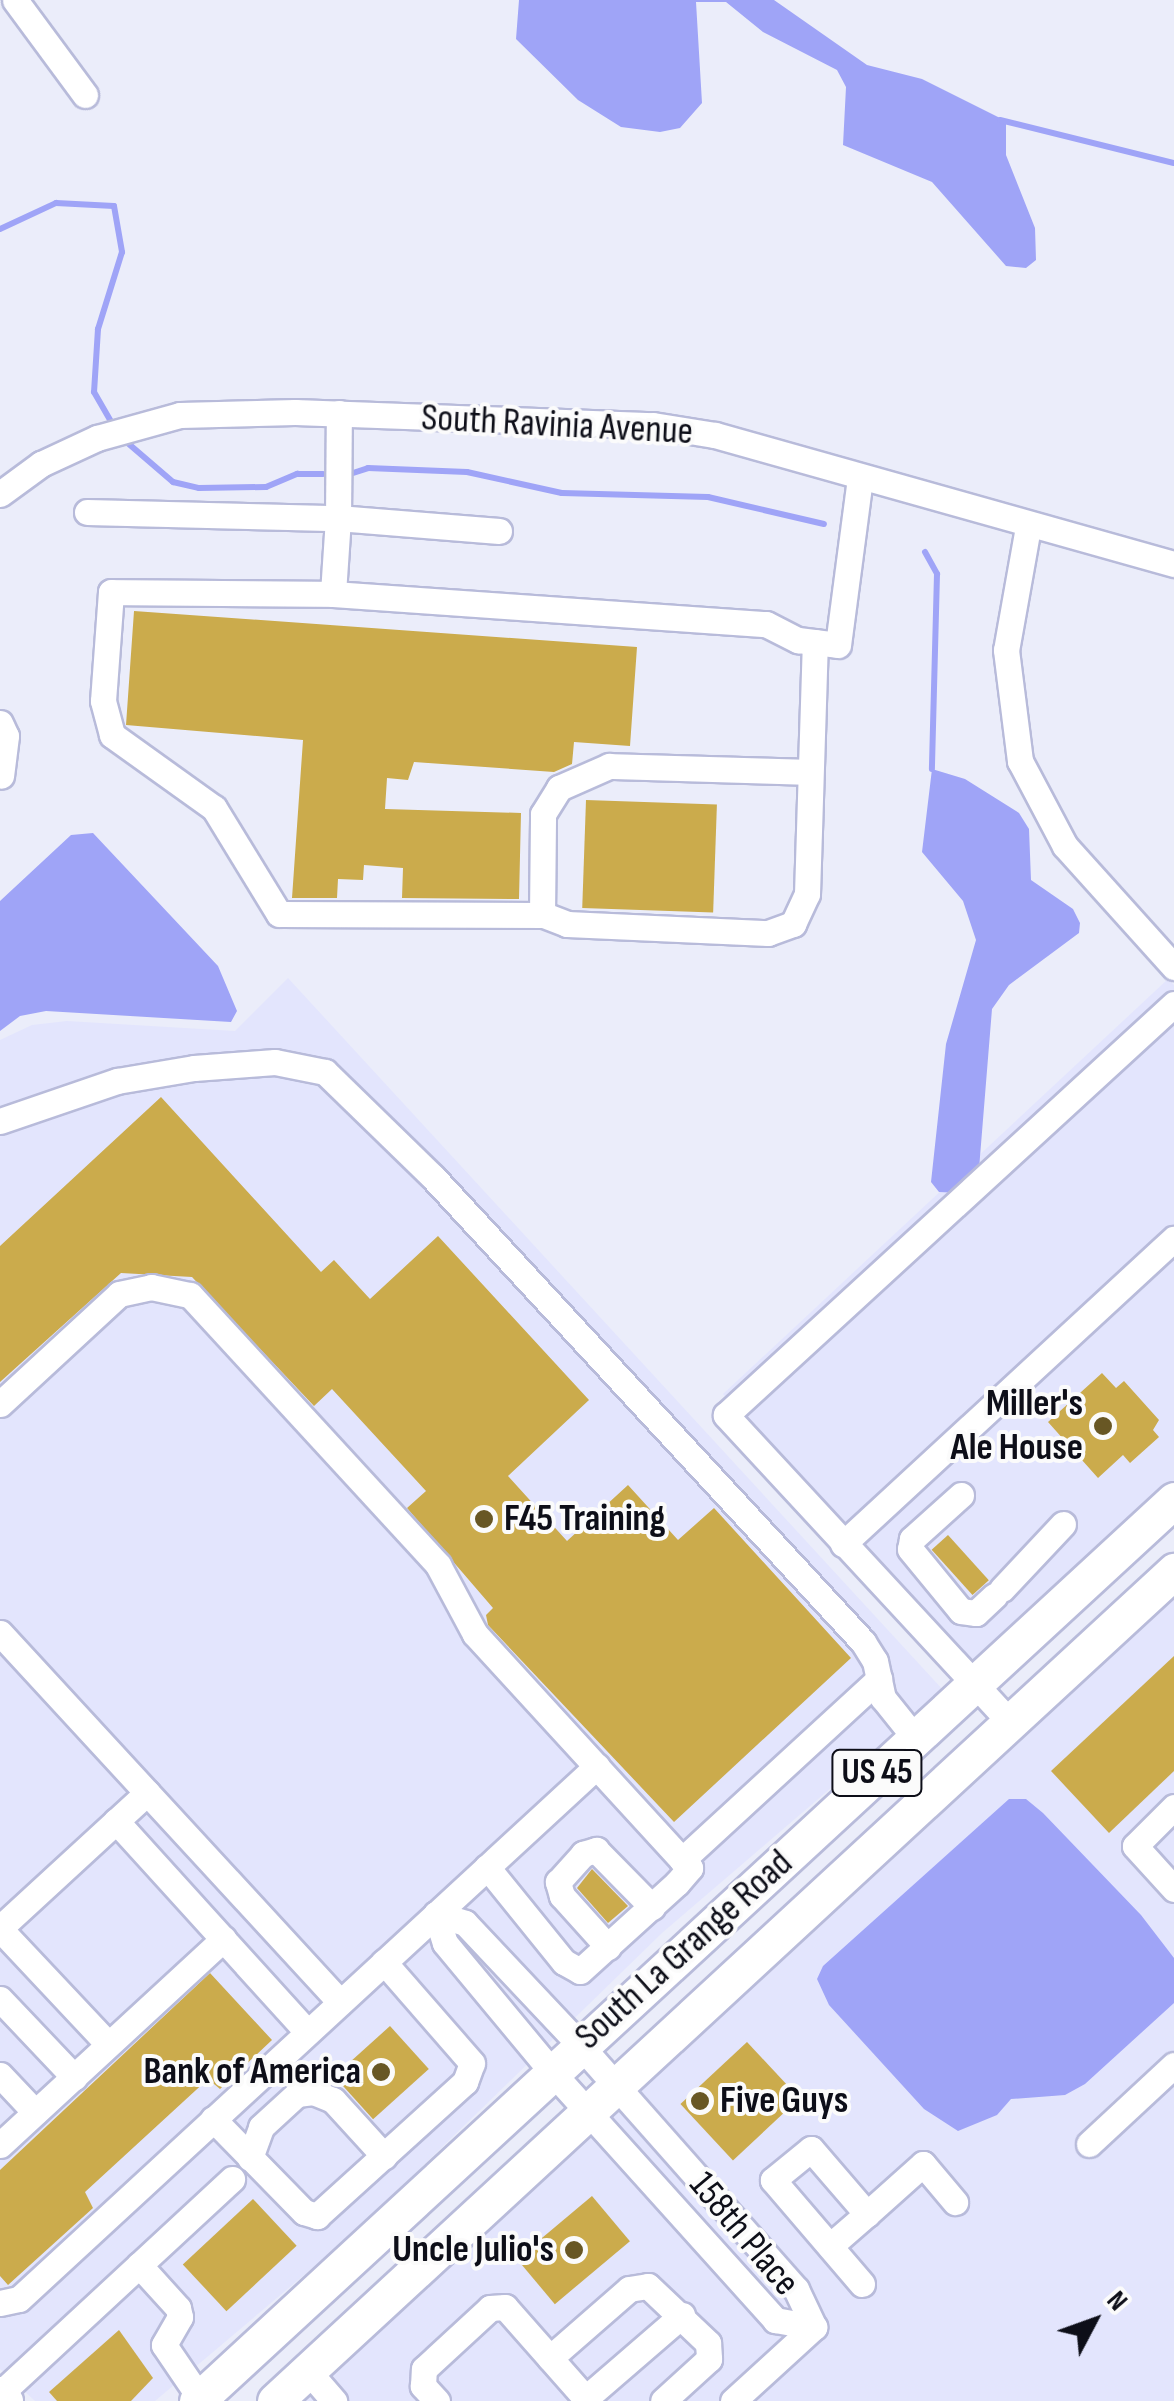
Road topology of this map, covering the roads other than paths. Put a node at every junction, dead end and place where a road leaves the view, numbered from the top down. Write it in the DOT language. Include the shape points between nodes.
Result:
graph roads {
  1 [pos="15,0"];
  2 [pos="85,96"];
  3 [pos="339,414"];
  4 [pos="860,478"];
  5 [pos="0,494"];
  6 [pos="87,512"];
  7 [pos="338,518"];
  8 [pos="1028,527"];
  9 [pos="499,531"];
  10 [pos="1174,564"];
  11 [pos="333,594"];
  12 [pos="816,642"];
  13 [pos="0,723"];
  14 [pos="808,772"];
  15 [pos="1,776"];
  16 [pos="542,915"];
  17 [pos="1174,968"];
  18 [pos="1174,1004"];
  19 [pos="0,1121"];
  20 [pos="1174,1240"];
  21 [pos="0,1404"];
  22 [pos="961,1495"];
  23 [pos="1174,1500"];
  24 [pos="1063,1524"];
  25 [pos="843,1544"];
  26 [pos="1174,1571"];
  27 [pos="0,1633"];
  28 [pos="879,1679"];
  29 [pos="975,1686"];
  30 [pos="1008,1722"];
  31 [pos="915,1738"];
  32 [pos="597,1766"];
  33 [pos="147,1793"];
  34 [pos="1174,1807"];
  35 [pos="116,1821"];
  36 [pos="682,1860"];
  37 [pos="487,1868"];
  38 [pos="1174,1889"];
  39 [pos="652,1907"];
  40 [pos="436,1914"];
  41 [pos="0,1929"];
  42 [pos="222,1939"];
  43 [pos="608,1947"];
  44 [pos="384,1962"];
  45 [pos="0,1998"];
  46 [pos="340,2002"];
  47 [pos="307,2032"];
  48 [pos="108,2044"];
  49 [pos="580,2044"];
  50 [pos="1174,2065"];
  51 [pos="552,2072"];
  52 [pos="0,2075"];
  53 [pos="74,2076"];
  54 [pos="616,2087"];
  55 [pos="35,2112"];
  56 [pos="588,2113"];
  57 [pos="213,2120"];
  58 [pos="0,2144"];
  59 [pos="1089,2144"];
  60 [pos="384,2156"];
  61 [pos="250,2158"];
  62 [pos="232,2179"];
  63 [pos="955,2202"];
  64 [pos="867,2214"];
  65 [pos="830,2246"];
  66 [pos="138,2266"];
  67 [pos="862,2284"];
  68 [pos="0,2303"];
  69 [pos="682,2315"];
  70 [pos="814,2328"];
  71 [pos="550,2358"];
  72 [pos="308,2371"];
  73 [pos="0,2392"];
  74 [pos="198,2400"];
  75 [pos="587,2400"];
  76 [pos="8,2401"];
  77 [pos="276,2401"];
  78 [pos="334,2401"];
  79 [pos="437,2401"];
  80 [pos="663,2401"];
  81 [pos="734,2401"];
  1 -- 2 [label="street"];
  3 -- 4 [label="street, South Ravinia Avenue" via="653,425 715,435"];
  3 -- 5 [label="street, South Ravinia Avenue" via="180,416 98,438 41,464"];
  3 -- 7 [label="street"];
  4 -- 8 [label="street, South Ravinia Avenue"];
  4 -- 12 [label="street" via="838,645"];
  6 -- 7 [label="street"];
  7 -- 9 [label="street"];
  7 -- 11 [label="street"];
  8 -- 10 [label="street, South Ravinia Avenue"];
  8 -- 17 [label="street" via="1006,650 1020,761 1064,846"];
  11 -- 12 [label="street" via="766,624"];
  11 -- 16 [label="street" via="111,592 104,700 112,735 214,808 279,914"];
  12 -- 14 [label="street"];
  13 -- 15 [label="street" via="6,736"];
  14 -- 16 [label="street" via="610,766 559,788 543,814"];
  14 -- 16 [label="street" via="807,894 793,924 768,933 567,924"];
  18 -- 25 [label="street" via="726,1415"];
  19 -- 28 [label="street" via="117,1081 194,1068 274,1062 325,1072 432,1176 863,1642"];
  20 -- 25 [label="street"];
  21 -- 32 [label="street" via="119,1294 151,1286 190,1295 438,1564 475,1634"];
  22 -- 24 [label="street" via="912,1539 910,1549 961,1611 976,1613"];
  23 -- 29 [label="highway, South La Grange Road / US 45"];
  25 -- 29 [label="street"];
  26 -- 30 [label="highway, South La Grange Road / US 45"];
  27 -- 33 [label="street"];
  28 -- 31 [label="street" via="882,1698"];
  28 -- 36 [label="street"];
  29 -- 30 [label="street"];
  29 -- 31 [label="highway, South La Grange Road / US 45"];
  30 -- 54 [label="highway, South La Grange Road / US 45"];
  31 -- 49 [label="highway, South La Grange Road / US 45"];
  32 -- 36 [label="street"];
  32 -- 37 [label="street"];
  33 -- 35 [label="street"];
  33 -- 46 [label="street"];
  34 -- 38 [label="street" via="1135,1846"];
  35 -- 41 [label="street"];
  35 -- 42 [label="street"];
  36 -- 39 [label="street" via="690,1868"];
  37 -- 40 [label="street"];
  37 -- 43 [label="street" via="564,1962 580,1971"];
  39 -- 43 [label="street"];
  39 -- 43 [label="street" via="596,1850 583,1854 558,1882 562,1896"];
  40 -- 44 [label="street"];
  40 -- 49 [label="street, 158th Place" via="465,1923"];
  40 -- 51 [label="street, 158th Place" via="445,1943"];
  41 -- 48 [label="street"];
  42 -- 47 [label="street"];
  42 -- 48 [label="street"];
  44 -- 46 [label="street"];
  44 -- 60 [label="street" via="472,2062 465,2082"];
  45 -- 53 [label="street"];
  46 -- 47 [label="street"];
  47 -- 57 [label="street"];
  48 -- 53 [label="street"];
  49 -- 51 [label="highway, South La Grange Road / US 45"];
  49 -- 54 [label="street, 158th Place"];
  50 -- 59 [label="street"];
  51 -- 56 [label="street, 158th Place"];
  51 -- 74 [label="highway, South La Grange Road / US 45"];
  52 -- 55 [label="street"];
  53 -- 55 [label="street"];
  54 -- 56 [label="highway, South La Grange Road / US 45"];
  54 -- 70 [label="street, 158th Place" via="796,2289"];
  55 -- 58 [label="street"];
  56 -- 70 [label="street, 158th Place" via="776,2320"];
  56 -- 72 [label="highway, South La Grange Road / US 45"];
  57 -- 61 [label="street"];
  57 -- 68 [label="street" via="19,2299"];
  60 -- 61 [label="street" via="317,2216 304,2212"];
  60 -- 61 [label="street" via="333,2100 313,2092 297,2094 261,2128"];
  62 -- 66 [label="street"];
  63 -- 64 [label="street" via="924,2164"];
  64 -- 65 [label="street"];
  64 -- 65 [label="street" via="811,2150 772,2180"];
  65 -- 67 [label="street"];
  66 -- 73 [label="street"];
  66 -- 74 [label="street" via="178,2308 180,2317 164,2345"];
  69 -- 71 [label="street" via="660,2292 630,2289"];
  69 -- 75 [label="street"];
  69 -- 80 [label="street" via="708,2344 709,2358"];
  70 -- 81 [label="street"];
  71 -- 75 [label="street"];
  71 -- 79 [label="street" via="504,2307 490,2308 424,2369 423,2386"];
  72 -- 77 [label="highway, South La Grange Road / US 45"];
  72 -- 78 [label="street"];
  73 -- 76 [label="main road"];
}
